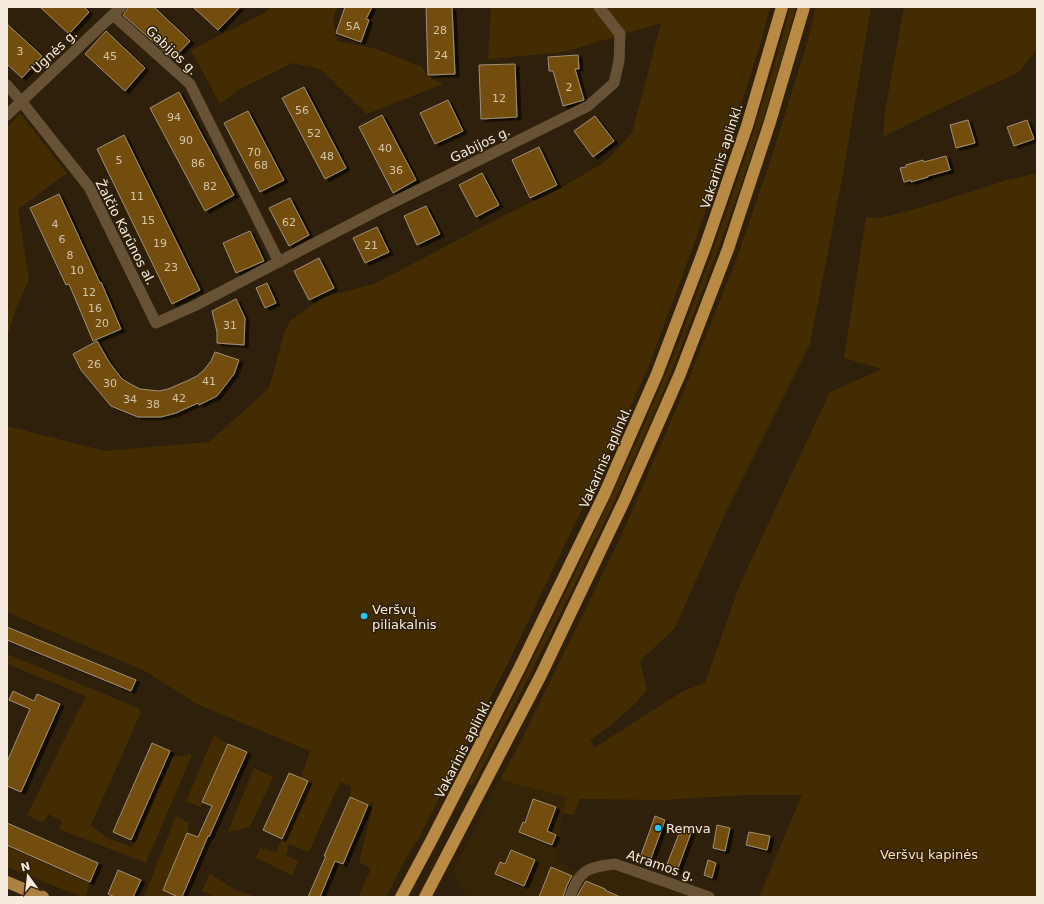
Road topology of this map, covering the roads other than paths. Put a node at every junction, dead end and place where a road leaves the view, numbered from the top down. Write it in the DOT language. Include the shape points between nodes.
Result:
graph roads {
  1 [pos="599,7"];
  2 [pos="782,7"];
  3 [pos="804,7"];
  4 [pos="117,11"];
  5 [pos="7,85"];
  6 [pos="21,101"];
  7 [pos="7,115"];
  8 [pos="279,262"];
  9 [pos="156,322"];
  10 [pos="7,882"];
  11 [pos="43,897"];
  12 [pos="402,897"];
  13 [pos="425,897"];
  14 [pos="570,897"];
  15 [pos="709,897"];
  1 -- 8 [label="street, Gabijos g." via="620,34 619,61 614,83 588,106"];
  2 -- 12 [label="highway, Vakarinis aplinkl." via="747,126 657,374 604,495 519,669"];
  3 -- 13 [label="highway" via="770,122 728,249 680,374 625,499 544,668"];
  4 -- 6 [label="street, Ugnės g."];
  4 -- 8 [label="street, Gabijos g." via="190,84"];
  5 -- 6 [label="street, Žalčio Karūnos al."];
  6 -- 7 [label="street, Ugnės g."];
  6 -- 9 [label="street, Žalčio Karūnos al." via="89,187"];
  8 -- 9 [label="street, Gabijos g." via="194,306"];
  10 -- 11 [label="main road"];
  14 -- 15 [label="street, Atramos g." via="581,874 600,866 615,864"];
}
